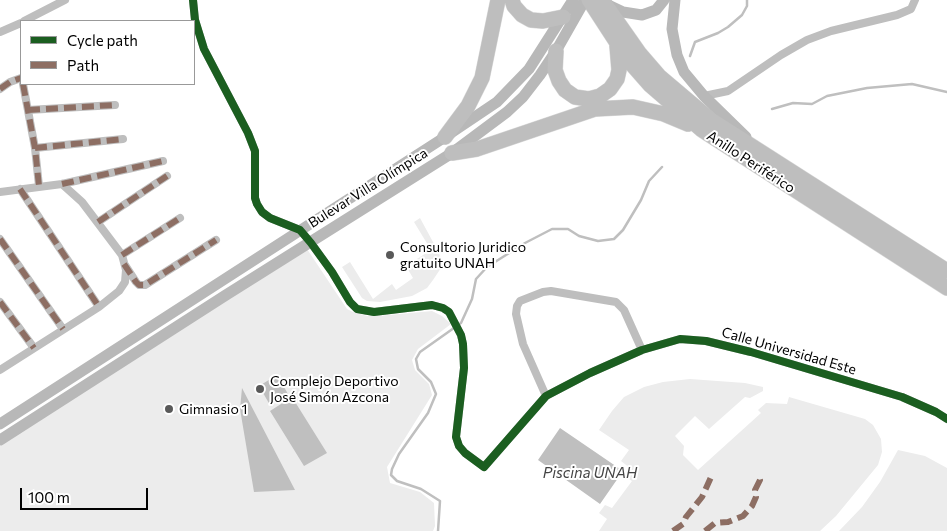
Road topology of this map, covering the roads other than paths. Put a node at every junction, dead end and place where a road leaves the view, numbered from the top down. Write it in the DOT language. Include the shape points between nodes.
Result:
graph roads {
  1 [pos="65,0"];
  2 [pos="193,0"];
  3 [pos="498,0"];
  4 [pos="512,0"];
  5 [pos="573,0"];
  6 [pos="587,0"];
  7 [pos="664,0"];
  8 [pos="676,0"];
  9 [pos="915,0"];
  10 [pos="602,6"];
  11 [pos="562,17"];
  12 [pos="27,20"];
  13 [pos="20,23"];
  14 [pos="0,32"];
  15 [pos="616,44"];
  16 [pos="556,51"];
  17 [pos="20,78"];
  18 [pos="23,85"];
  19 [pos="0,89"];
  20 [pos="704,96"];
  21 [pos="115,105"];
  22 [pos="28,110"];
  23 [pos="702,130"];
  24 [pos="445,138"];
  25 [pos="123,139"];
  26 [pos="35,148"];
  27 [pos="761,152"];
  28 [pos="452,153"];
  29 [pos="163,161"];
  30 [pos="167,176"];
  31 [pos="62,184"];
  32 [pos="39,186"];
  33 [pos="20,190"];
  34 [pos="0,192"];
  35 [pos="180,218"];
  36 [pos="98,222"];
  37 [pos="300,230"];
  38 [pos="0,239"];
  39 [pos="216,240"];
  40 [pos="311,243"];
  41 [pos="122,255"];
  42 [pos="124,264"];
  43 [pos="947,271"];
  44 [pos="947,288"];
  45 [pos="0,302"];
  46 [pos="98,306"];
  47 [pos="63,329"];
  48 [pos="34,348"];
  49 [pos="642,350"];
  50 [pos="0,370"];
  51 [pos="546,396"];
  52 [pos="947,419"];
  53 [pos="0,424"];
  54 [pos="0,440"];
  1 -- 12 [label="street"];
  2 -- 37 [label="street" via="204,49 255,151 257,204 270,218"];
  3 -- 24 [label="highway" via="482,78 468,106"];
  4 -- 11 [label="highway" via="522,15 531,20"];
  5 -- 11 [label="main road, Bulevar Villa Olímpica"];
  6 -- 10 [label="highway, Anillo Periférico"];
  6 -- 16 [label="main road, Bulevar Villa Olímpica"];
  7 -- 10 [label="main road" via="656,10 642,16"];
  8 -- 20 [label="main road" via="672,29 677,55 684,72"];
  9 -- 20 [label="street" via="911,9 897,15 807,40 728,91"];
  10 -- 15 [label="highway, Anillo Periférico"];
  10 -- 27 [label="highway, Anillo Periférico" via="659,76 711,120"];
  11 -- 24 [label="main road, Bulevar Villa Olímpica" via="529,69 513,87"];
  13 -- 14 [label="street"];
  15 -- 16 [label="highway" via="617,79 610,89 589,99 575,97 565,90 555,70"];
  15 -- 23 [label="highway, Anillo Periférico" via="650,86"];
  16 -- 28 [label="main road, Bulevar Villa Olímpica" via="523,97"];
  17 -- 19 [label="street"];
  18 -- 22 [label="street"];
  20 -- 27 [label="main road"];
  21 -- 22 [label="street"];
  22 -- 26 [label="street"];
  23 -- 28 [label="highway" via="664,114 633,107 595,109 477,149"];
  23 -- 44 [label="highway, Anillo Periférico"];
  24 -- 37 [label="main road, Bulevar Villa Olímpica"];
  25 -- 26 [label="street"];
  26 -- 32 [label="street"];
  27 -- 43 [label="highway, Anillo Periférico"];
  28 -- 40 [label="main road, Bulevar Villa Olímpica"];
  29 -- 31 [label="street"];
  30 -- 36 [label="street"];
  31 -- 32 [label="street"];
  31 -- 36 [label="street"];
  32 -- 33 [label="street"];
  33 -- 34 [label="street"];
  33 -- 46 [label="street"];
  35 -- 41 [label="street"];
  36 -- 41 [label="street"];
  37 -- 40 [label="street, Calle Universidad Este"];
  37 -- 53 [label="main road, Bulevar Villa Olímpica"];
  38 -- 47 [label="street"];
  39 -- 42 [label="street" via="145,285 136,282"];
  40 -- 51 [label="street, Calle Universidad Este" via="357,309 374,312 432,305 443,308 452,317 461,335 464,368 456,437 465,453 484,467"];
  40 -- 54 [label="main road, Bulevar Villa Olímpica"];
  41 -- 42 [label="street"];
  42 -- 46 [label="street" via="125,282 119,291"];
  45 -- 48 [label="street"];
  46 -- 47 [label="street"];
  47 -- 48 [label="street"];
  48 -- 50 [label="street"];
  49 -- 51 [label="street, Calle Universidad Este"];
  49 -- 51 [label="street" via="624,310 616,302 550,291 520,301 516,314 523,344"];
  49 -- 52 [label="street, Calle Universidad Este" via="680,339 706,341 902,397"];
}
